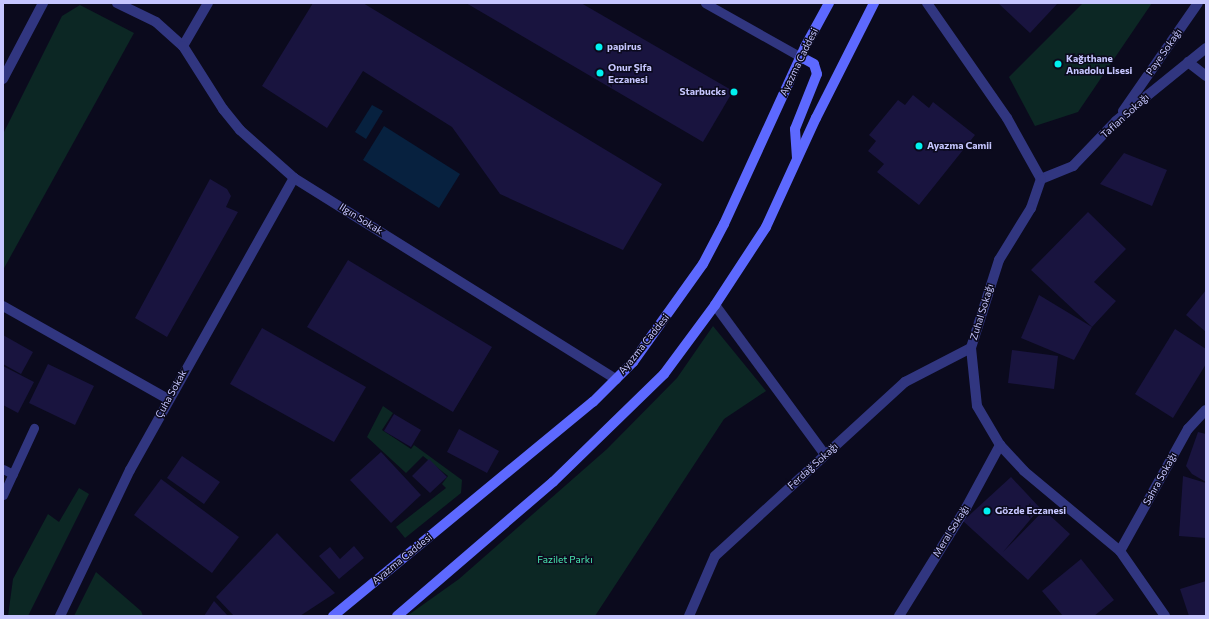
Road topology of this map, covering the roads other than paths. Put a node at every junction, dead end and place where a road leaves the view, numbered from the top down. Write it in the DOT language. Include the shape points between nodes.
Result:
graph roads {
  1 [pos="42,3"];
  2 [pos="117,3"];
  3 [pos="208,3"];
  4 [pos="705,3"];
  5 [pos="874,3"];
  6 [pos="926,3"];
  7 [pos="1198,3"];
  8 [pos="826,4"];
  9 [pos="184,46"];
  10 [pos="1206,48"];
  11 [pos="801,57"];
  12 [pos="1188,62"];
  13 [pos="1206,76"];
  14 [pos="3,79"];
  15 [pos="1116,121"];
  16 [pos="797,160"];
  17 [pos="294,178"];
  18 [pos="1041,179"];
  19 [pos="715,305"];
  20 [pos="3,306"];
  21 [pos="971,348"];
  22 [pos="616,379"];
  23 [pos="168,399"];
  24 [pos="1206,410"];
  25 [pos="34,428"];
  26 [pos="1000,445"];
  27 [pos="825,455"];
  28 [pos="3,469"];
  29 [pos="13,474"];
  30 [pos="3,495"];
  31 [pos="1120,551"];
  32 [pos="60,616"];
  33 [pos="333,616"];
  34 [pos="397,616"];
  35 [pos="689,616"];
  36 [pos="899,616"];
  37 [pos="1164,616"];
  1 -- 14 [label="street"];
  2 -- 9 [label="street, Ilgın Sokak" via="156,22"];
  3 -- 9 [label="street"];
  4 -- 11 [label="lane"];
  5 -- 16 [label="main road"];
  6 -- 18 [label="street" via="1007,118"];
  7 -- 15 [label="street, Paye Sokağı"];
  8 -- 11 [label="main road, Ayazma Caddesi"];
  9 -- 17 [label="street, Ilgın Sokak" via="223,109 240,130"];
  10 -- 12 [label="street, Taflan Sokağı"];
  11 -- 16 [label="main road" via="814,64 817,74 795,129"];
  11 -- 22 [label="main road, Ayazma Caddesi" via="703,264 666,317"];
  12 -- 13 [label="street"];
  12 -- 15 [label="street, Taflan Sokağı"];
  15 -- 18 [label="street, Taflan Sokağı" via="1073,166"];
  16 -- 19 [label="main road" via="766,227"];
  17 -- 22 [label="street, Ilgın Sokak"];
  17 -- 23 [label="street, Çuha Sokak"];
  18 -- 21 [label="street, Zuhal Sokağı" via="1031,208 999,260"];
  19 -- 27 [label="street"];
  19 -- 34 [label="main road" via="664,374 553,482"];
  20 -- 23 [label="street"];
  21 -- 26 [label="street, Zuhal Sokağı" via="977,406"];
  21 -- 27 [label="street, Ferdağ Sokağı" via="905,382"];
  22 -- 33 [label="main road, Ayazma Caddesi" via="593,402"];
  23 -- 32 [label="street, Çuha Sokak" via="130,470"];
  24 -- 31 [label="street, Sahra Sokağı" via="1188,429"];
  25 -- 29 [label="lane"];
  26 -- 31 [label="street, Zuhal Sokağı" via="1024,471"];
  26 -- 36 [label="street, Meral Sokağı" via="966,508"];
  27 -- 35 [label="street, Ferdağ Sokağı" via="715,556"];
  28 -- 29 [label="lane"];
  29 -- 30 [label="lane"];
  31 -- 37 [label="street, Zuhal Sokağı"];
}
